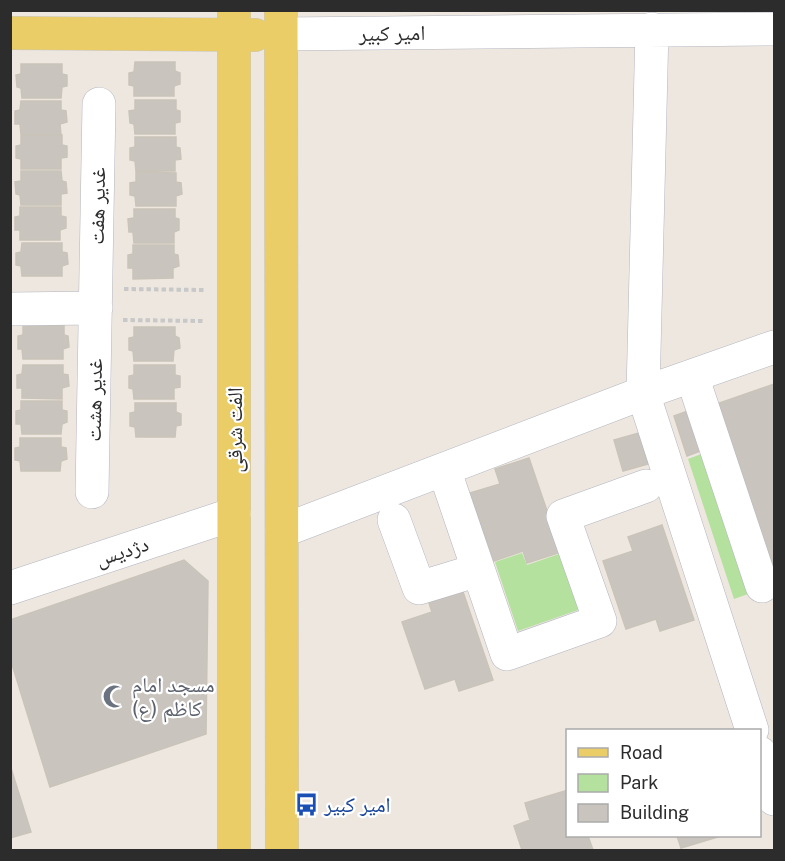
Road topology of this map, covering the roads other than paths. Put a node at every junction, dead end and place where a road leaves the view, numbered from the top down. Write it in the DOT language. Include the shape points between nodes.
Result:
graph roads {
  1 [pos="281,22"];
  2 [pos="234,23"];
  3 [pos="774,28"];
  4 [pos="652,29"];
  5 [pos="10,33"];
  6 [pos="99,104"];
  7 [pos="96,305"];
  8 [pos="10,309"];
  9 [pos="774,347"];
  10 [pos="692,376"];
  11 [pos="643,393"];
  12 [pos="444,469"];
  13 [pos="646,486"];
  14 [pos="92,492"];
  15 [pos="234,514"];
  16 [pos="394,520"];
  17 [pos="282,531"];
  18 [pos="478,570"];
  19 [pos="762,586"];
  20 [pos="10,588"];
  21 [pos="752,729"];
  22 [pos="761,759"];
  23 [pos="774,799"];
  24 [pos="234,850"];
  25 [pos="282,850"];
  1 -- 2 [label="main road, امیر کبیر"];
  1 -- 4 [label="street, امیر کبیر"];
  1 -- 17 [label="main road"];
  2 -- 5 [label="main road, امیر کبیر"];
  2 -- 15 [label="main road, الفت شرقی"];
  3 -- 4 [label="street, امیر کبیر"];
  4 -- 11 [label="street"];
  6 -- 7 [label="street, غدیر هفت"];
  7 -- 8 [label="street"];
  7 -- 14 [label="street, غدیر هشت"];
  9 -- 10 [label="street"];
  10 -- 11 [label="street"];
  10 -- 19 [label="street"];
  11 -- 12 [label="street"];
  11 -- 21 [label="street"];
  12 -- 17 [label="street"];
  12 -- 18 [label="street"];
  13 -- 18 [label="street" via="563,516 600,621 507,654"];
  15 -- 20 [label="street, دژدیس"];
  15 -- 24 [label="main road, الفت شرقی"];
  16 -- 18 [label="street" via="419,588"];
  17 -- 25 [label="main road"];
  22 -- 23 [label="street"];
}
